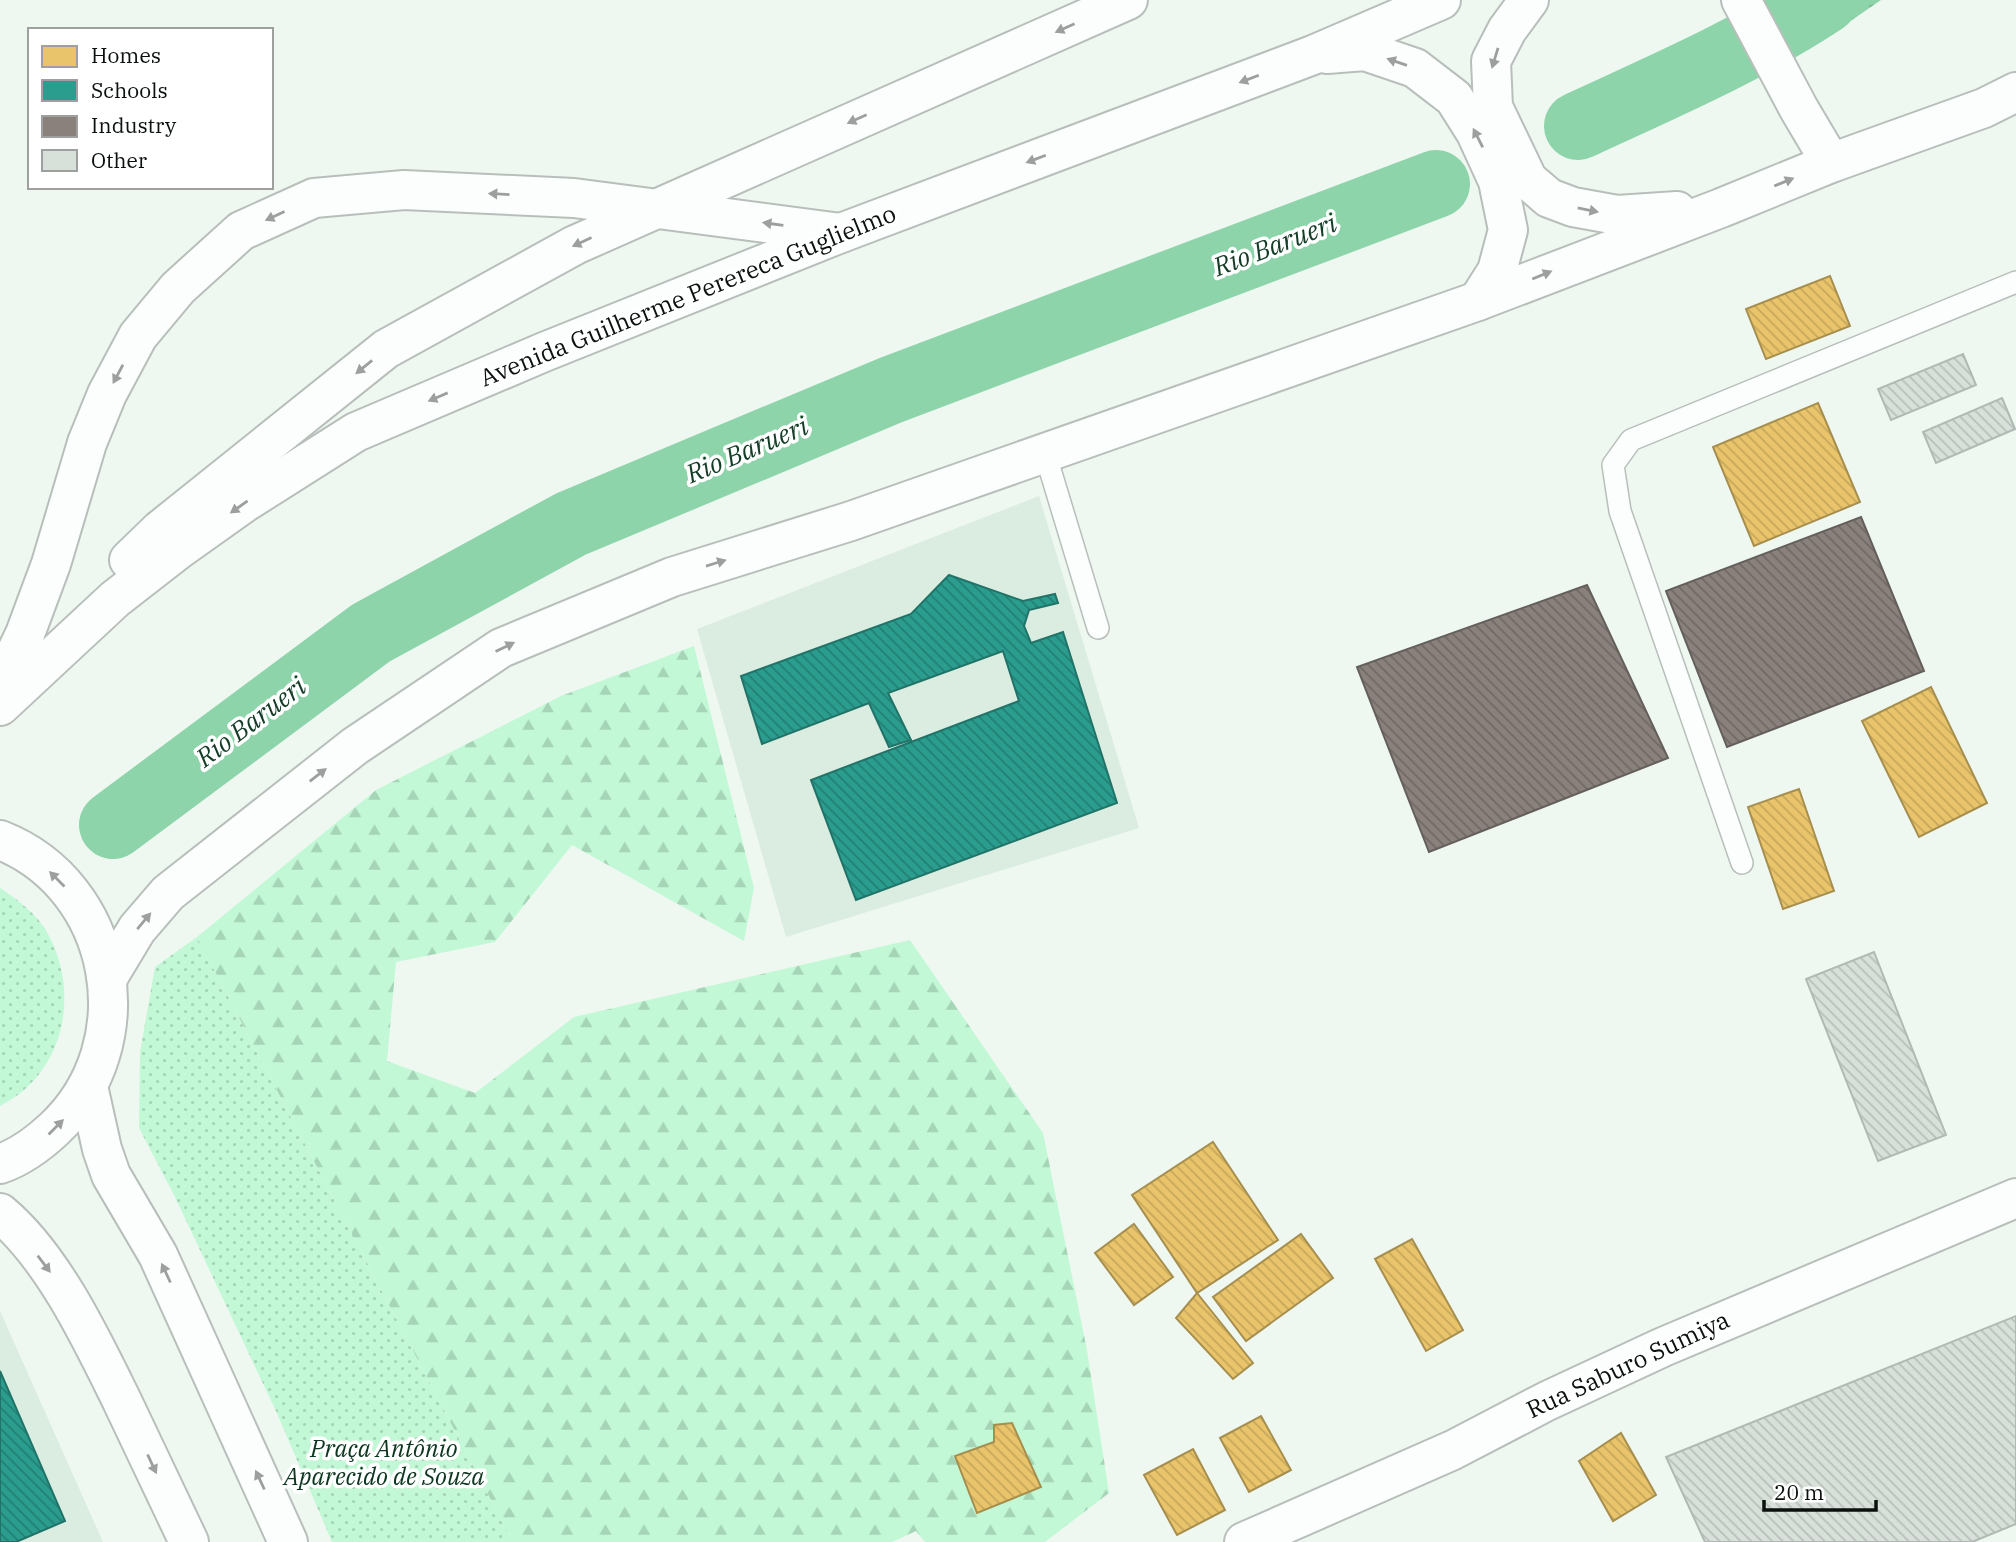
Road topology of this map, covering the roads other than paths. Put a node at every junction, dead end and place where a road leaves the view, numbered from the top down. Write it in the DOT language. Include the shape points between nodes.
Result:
graph roads {
  1 [pos="1128,0"];
  2 [pos="1441,0"];
  3 [pos="1529,0"];
  4 [pos="1741,0"];
  5 [pos="1313,55"];
  6 [pos="2016,92"];
  7 [pos="1831,163"];
  8 [pos="655,208"];
  9 [pos="1721,208"];
  10 [pos="841,233"];
  11 [pos="2016,282"];
  12 [pos="1478,301"];
  13 [pos="1045,453"];
  14 [pos="1098,628"];
  15 [pos="9,692"];
  16 [pos="0,840"];
  17 [pos="1742,863"];
  18 [pos="107,979"];
  19 [pos="88,1086"];
  20 [pos="0,1164"];
  21 [pos="2016,1198"];
  22 [pos="0,1213"];
  23 [pos="1261,1539"];
  24 [pos="189,1542"];
  25 [pos="288,1542"];
  1 -- 8 [label="main road, one-way"];
  2 -- 5 [label="main road, Avenida Guilherme Perereca Guglielmo"];
  3 -- 9 [label="main road, one-way" via="1491,61 1493,107 1528,180 1549,198 1617,215"];
  4 -- 7 [label="main road"];
  5 -- 10 [label="main road, Avenida Guilherme Perereca Guglielmo, one-way"];
  12 -- 5 [label="main road, one-way" via="1497,271 1508,230 1498,181 1454,98 1415,68 1365,51"];
  6 -- 7 [label="main road" via="1964,116"];
  9 -- 7 [label="main road, one-way"];
  10 -- 8 [label="main road, one-way"];
  8 -- 15 [label="main road, one-way" via="575,245 386,348 160,530 96,590"];
  8 -- 15 [label="main road, one-way" via="573,198 404,190 314,198 241,231 178,288 138,336 107,394 87,443"];
  12 -- 9 [label="main road, one-way"];
  10 -- 15 [label="main road, Avenida Guilherme Perereca Guglielmo, one-way" via="356,432 178,550"];
  11 -- 17 [label="lane" via="1630,440 1613,465 1620,512"];
  12 -- 13 [label="main road"];
  13 -- 14 [label="lane"];
  18 -- 13 [label="main road, one-way" via="137,929 168,893 355,746 501,648 672,578"];
  18 -- 16 [label="main road, one-way" via="102,951 76,900 36,860"];
  18 -- 19 [label="main road" via="108,1023"];
  20 -- 19 [label="main road, one-way" via="44,1139"];
  25 -- 19 [label="main road, one-way" via="158,1255 111,1175"];
  21 -- 23 [label="main road, Rua Saburo Sumiya" via="1663,1347"];
  22 -- 24 [label="main road, one-way" via="29,1244 75,1311"];
}
